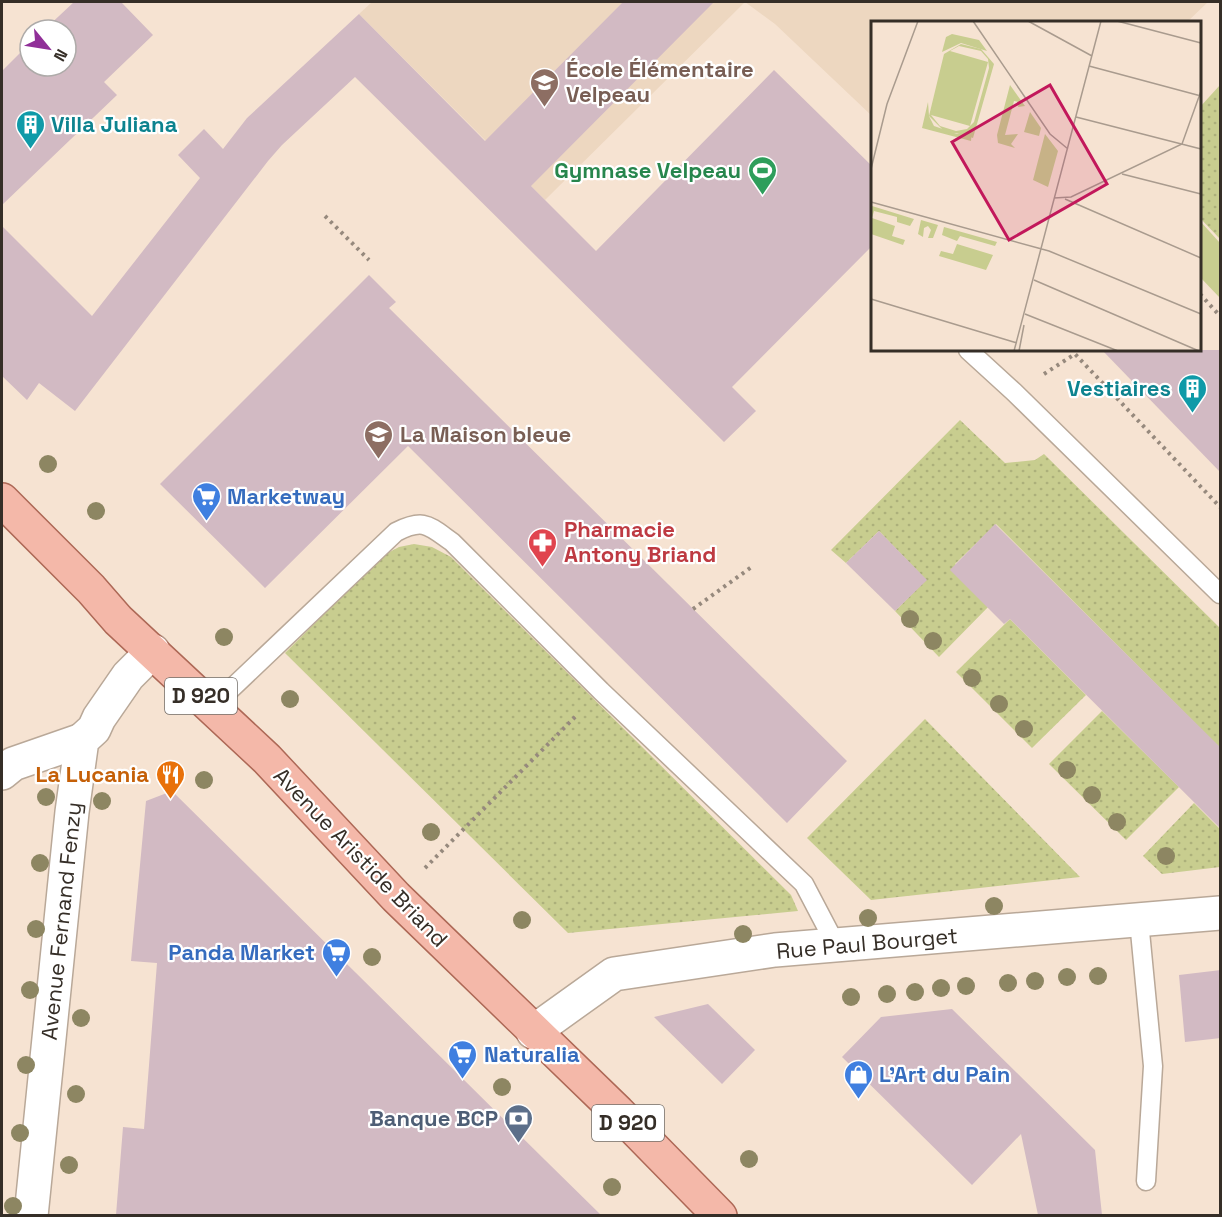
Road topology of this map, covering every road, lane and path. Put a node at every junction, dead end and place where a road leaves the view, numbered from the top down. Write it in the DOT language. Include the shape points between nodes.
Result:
graph roads {
  1 [pos="325,216"];
  2 [pos="369,260"];
  3 [pos="1201,295"];
  4 [pos="1221,316"];
  5 [pos="969,351"];
  6 [pos="1077,352"];
  7 [pos="1014,392"];
  8 [pos="2,500"];
  9 [pos="1221,507"];
  10 [pos="753,566"];
  11 [pos="1221,594"];
  12 [pos="693,609"];
  13 [pos="153,651"];
  14 [pos="601,691"];
  15 [pos="212,707"];
  16 [pos="82,740"];
  17 [pos="2,773"];
  18 [pos="396,897"];
  19 [pos="1221,913"];
  20 [pos="1139,921"];
  21 [pos="836,945"];
  22 [pos="533,1032"];
  23 [pos="1146,1180"];
  24 [pos="31,1215"];
  25 [pos="720,1215"];
  1 -- 2 [label="path"];
  3 -- 4 [label="path"];
  5 -- 7 [label="lane"];
  6 -- 7 [label="path"];
  6 -- 9 [label="path"];
  7 -- 11 [label="lane"];
  8 -- 13 [label="main road, Avenue Aristide Briand / D 920"];
  10 -- 12 [label="path"];
  13 -- 15 [label="main road, Avenue Aristide Briand / D 920"];
  13 -- 16 [label="street, Avenue Fernand Fenzy" via="128,676 94,729"];
  14 -- 15 [label="lane" via="452,542 426,525 413,524 396,532"];
  14 -- 18 [label="path"];
  14 -- 21 [label="lane" via="804,884"];
  15 -- 18 [label="main road, Avenue Aristide Briand / D 920" via="267,759"];
  16 -- 17 [label="street" via="13,764"];
  16 -- 24 [label="street, Avenue Fernand Fenzy"];
  18 -- 22 [label="main road, Avenue Aristide Briand / D 920"];
  19 -- 20 [label="street, Rue Paul Bourget"];
  20 -- 21 [label="street, Rue Paul Bourget"];
  20 -- 23 [label="lane" via="1153,1066"];
  21 -- 22 [label="street, Rue Paul Bourget" via="614,974"];
  22 -- 25 [label="main road, Avenue Aristide Briand / D 920"];
}
